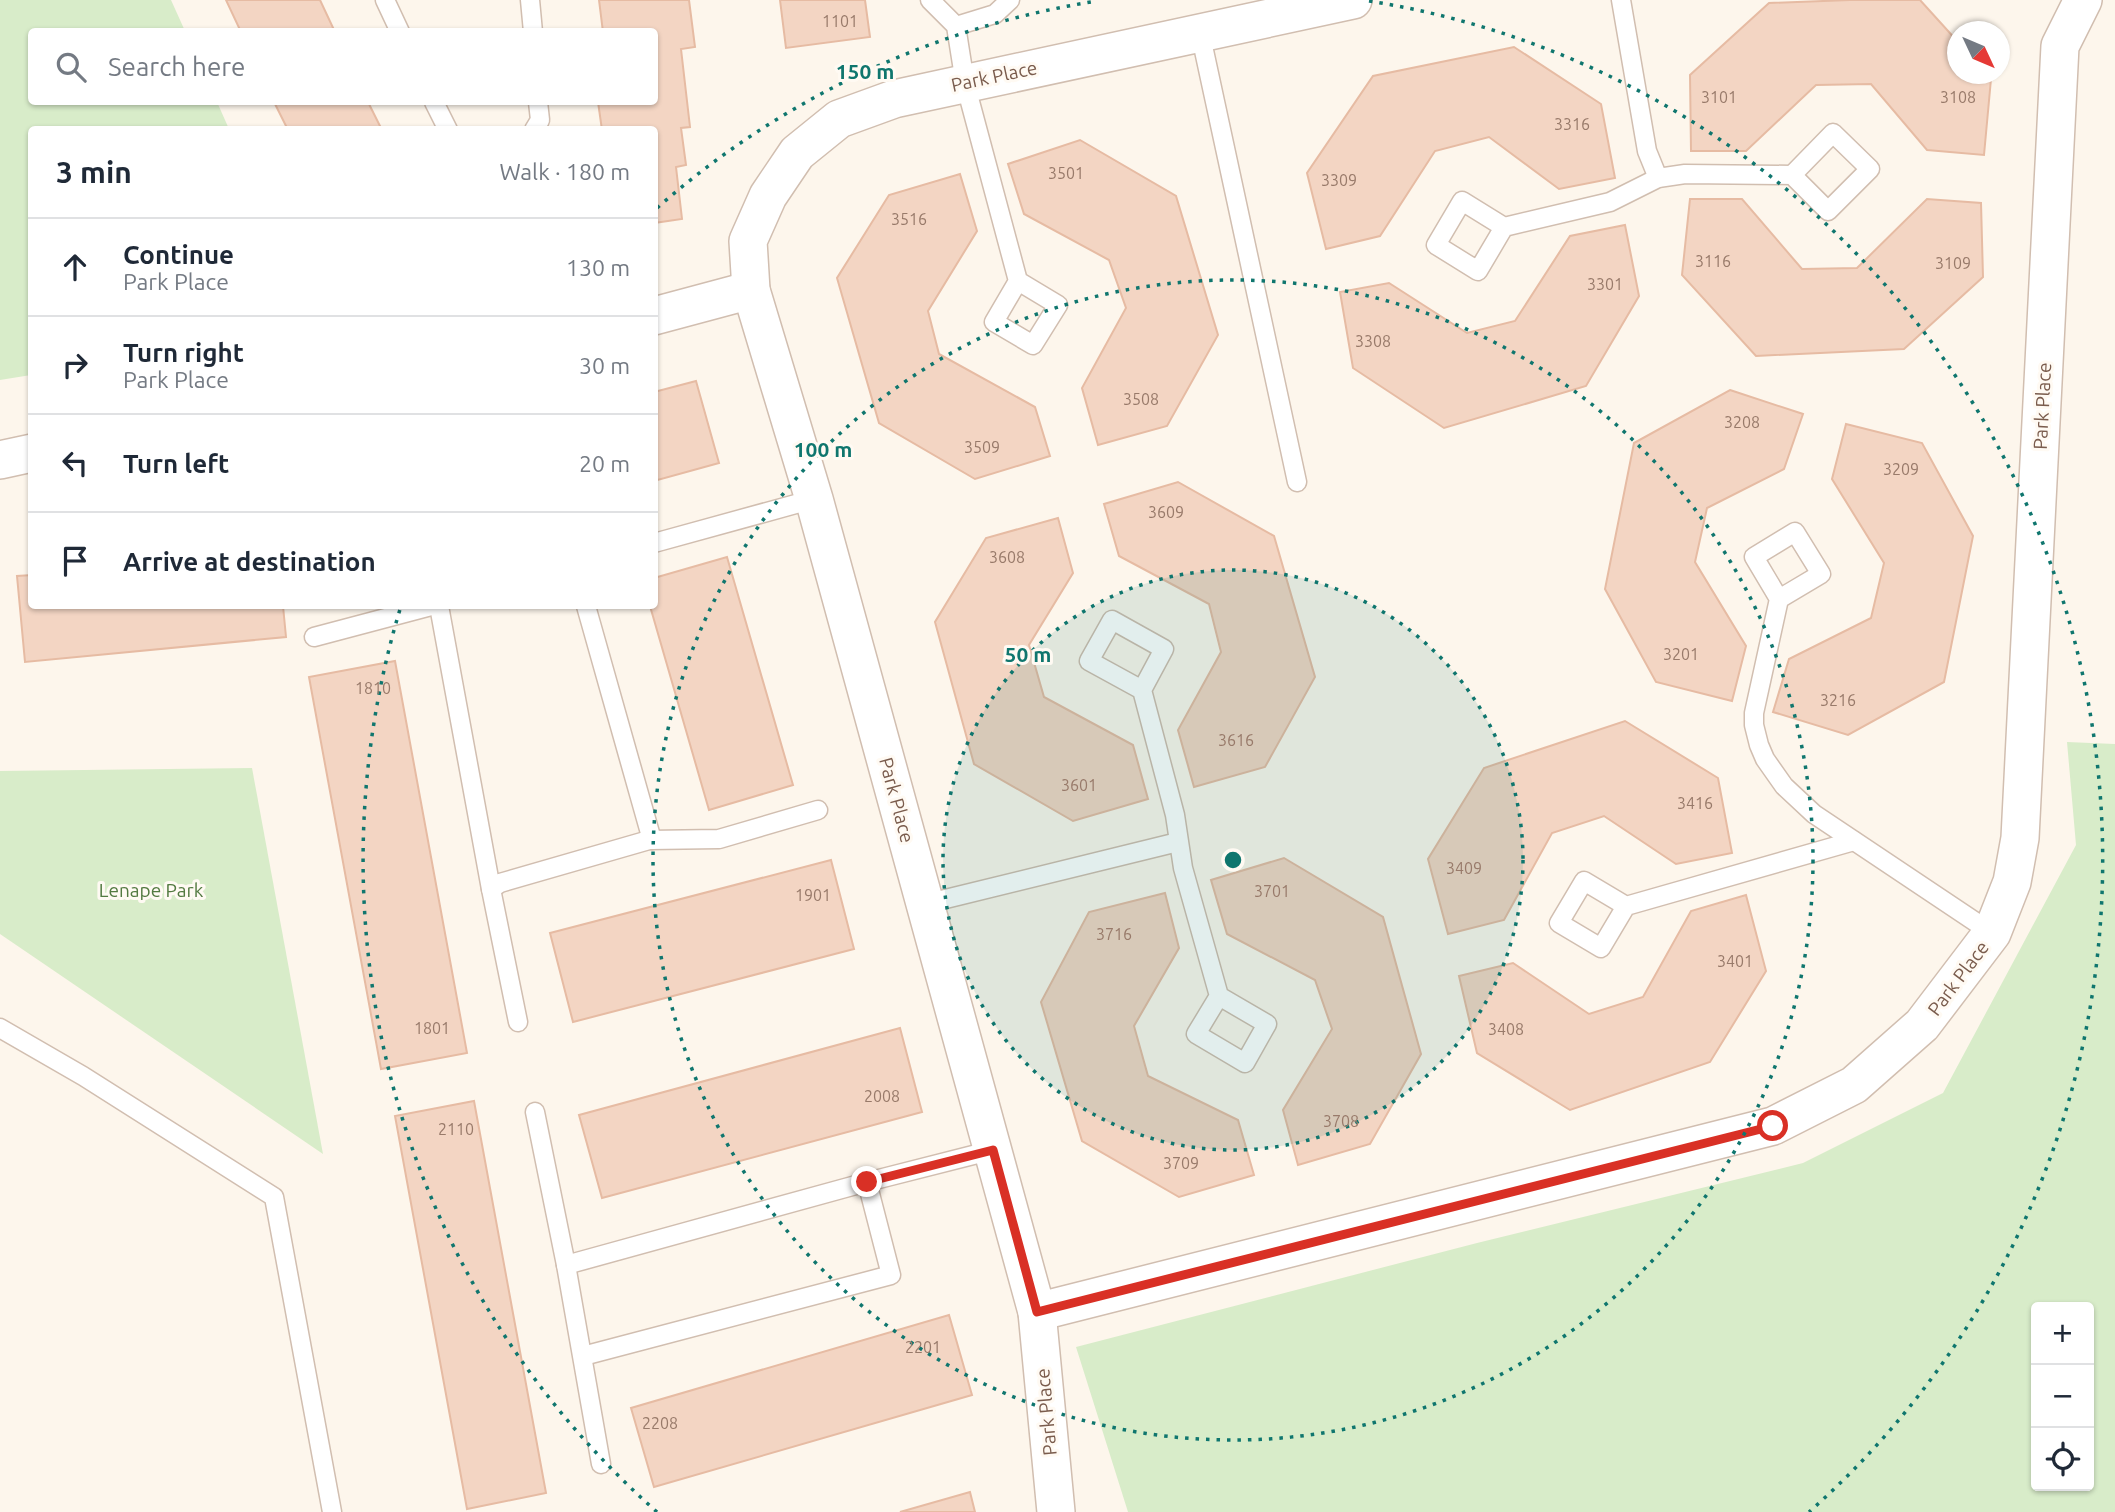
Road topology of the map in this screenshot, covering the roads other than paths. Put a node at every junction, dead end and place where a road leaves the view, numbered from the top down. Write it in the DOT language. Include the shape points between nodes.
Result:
graph roads {
  1 [pos="385,0"];
  2 [pos="530,0"];
  3 [pos="930,0"];
  4 [pos="1010,0"];
  5 [pos="1353,0"];
  6 [pos="1621,0"];
  7 [pos="2083,0"];
  8 [pos="956,26"];
  9 [pos="398,28"];
  10 [pos="533,28"];
  11 [pos="1200,32"];
  12 [pos="965,83"];
  13 [pos="436,105"];
  14 [pos="538,105"];
  15 [pos="446,126"];
  16 [pos="536,126"];
  17 [pos="1792,175"];
  18 [pos="1658,178"];
  19 [pos="1504,227"];
  20 [pos="1018,281"];
  21 [pos="751,290"];
  22 [pos="658,315"];
  23 [pos="28,454"];
  24 [pos="0,460"];
  25 [pos="1297,482"];
  26 [pos="814,499"];
  27 [pos="658,542"];
  28 [pos="1779,599"];
  29 [pos="420,609"];
  30 [pos="440,609"];
  31 [pos="587,609"];
  32 [pos="314,637"];
  33 [pos="1142,690"];
  34 [pos="818,810"];
  35 [pos="652,840"];
  36 [pos="1854,841"];
  37 [pos="1178,842"];
  38 [pos="491,889"];
  39 [pos="925,904"];
  40 [pos="1626,906"];
  41 [pos="1992,933"];
  42 [pos="1219,996"];
  43 [pos="518,1022"];
  44 [pos="0,1028"];
  45 [pos="535,1112"];
  46 [pos="993,1150"];
  47 [pos="867,1182"];
  48 [pos="566,1265"];
  49 [pos="1037,1312"];
  50 [pos="583,1356"];
  51 [pos="601,1464"];
  52 [pos="332,1512"];
  53 [pos="1056,1512"];
  1 -- 9 [label="lane"];
  2 -- 10 [label="lane"];
  3 -- 8 [label="lane"];
  4 -- 8 [label="lane" via="995,14"];
  5 -- 11 [label="street, Park Place"];
  6 -- 18 [label="lane" via="1647,151"];
  7 -- 41 [label="street, Park Place" via="2060,46 2020,838 2012,882"];
  8 -- 12 [label="lane"];
  11 -- 12 [label="street, Park Place"];
  11 -- 25 [label="lane"];
  12 -- 20 [label="lane"];
  12 -- 21 [label="street, Park Place" via="894,99 839,119 797,153 768,196 748,241"];
  13 -- 15 [label="lane"];
  14 -- 16 [label="lane"];
  17 -- 17 [label="lane" via="1828,211 1870,169 1833,133"];
  17 -- 18 [label="lane"];
  18 -- 19 [label="lane" via="1610,202"];
  21 -- 22 [label="street"];
  21 -- 26 [label="street, Park Place"];
  23 -- 24 [label="street"];
  26 -- 27 [label="lane"];
  26 -- 39 [label="street, Park Place"];
  28 -- 36 [label="lane" via="1754,713 1759,745 1784,786"];
  29 -- 32 [label="lane"];
  30 -- 38 [label="lane"];
  31 -- 35 [label="lane"];
  33 -- 37 [label="lane"];
  34 -- 35 [label="lane" via="719,839"];
  35 -- 38 [label="lane"];
  36 -- 40 [label="lane"];
  36 -- 41 [label="lane"];
  37 -- 39 [label="lane"];
  37 -- 42 [label="lane"];
  38 -- 43 [label="lane"];
  39 -- 46 [label="street, Park Place"];
  41 -- 49 [label="street, Park Place" via="1922,1025 1854,1085 1773,1126"];
  44 -- 52 [label="lane" via="274,1197"];
  45 -- 48 [label="lane"];
  46 -- 47 [label="lane"];
  46 -- 49 [label="street, Park Place"];
  47 -- 48 [label="lane"];
  47 -- 50 [label="lane" via="891,1275"];
  48 -- 50 [label="lane"];
  49 -- 53 [label="street, Park Place"];
  50 -- 51 [label="lane"];
}
